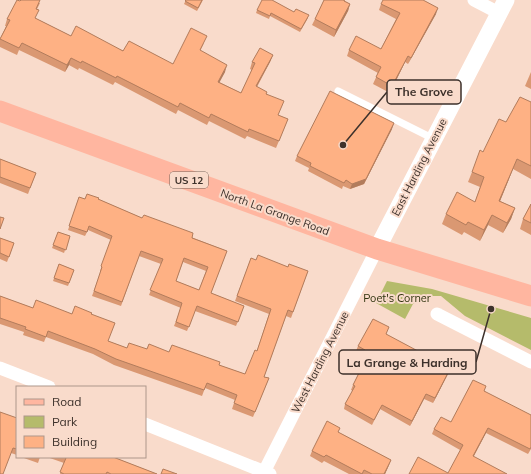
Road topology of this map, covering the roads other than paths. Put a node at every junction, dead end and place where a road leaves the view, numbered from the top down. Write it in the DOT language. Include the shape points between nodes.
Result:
graph roads {
  1 [pos="474,0"];
  2 [pos="503,7"];
  3 [pos="338,91"];
  4 [pos="0,111"];
  5 [pos="434,139"];
  6 [pos="377,249"];
  7 [pos="531,296"];
  8 [pos="437,314"];
  9 [pos="531,362"];
  10 [pos="0,368"];
  11 [pos="46,386"];
  12 [pos="146,424"];
  13 [pos="266,473"];
  1 -- 2 [label="street"];
  2 -- 5 [label="street, East Harding Avenue"];
  3 -- 5 [label="lane"];
  4 -- 6 [label="main road, North La Grange Road / US 12"];
  5 -- 6 [label="street, East Harding Avenue"];
  6 -- 7 [label="main road, North La Grange Road / US 12"];
  6 -- 13 [label="street, West Harding Avenue"];
  8 -- 9 [label="street"];
  10 -- 11 [label="street"];
  12 -- 13 [label="street"];
}
